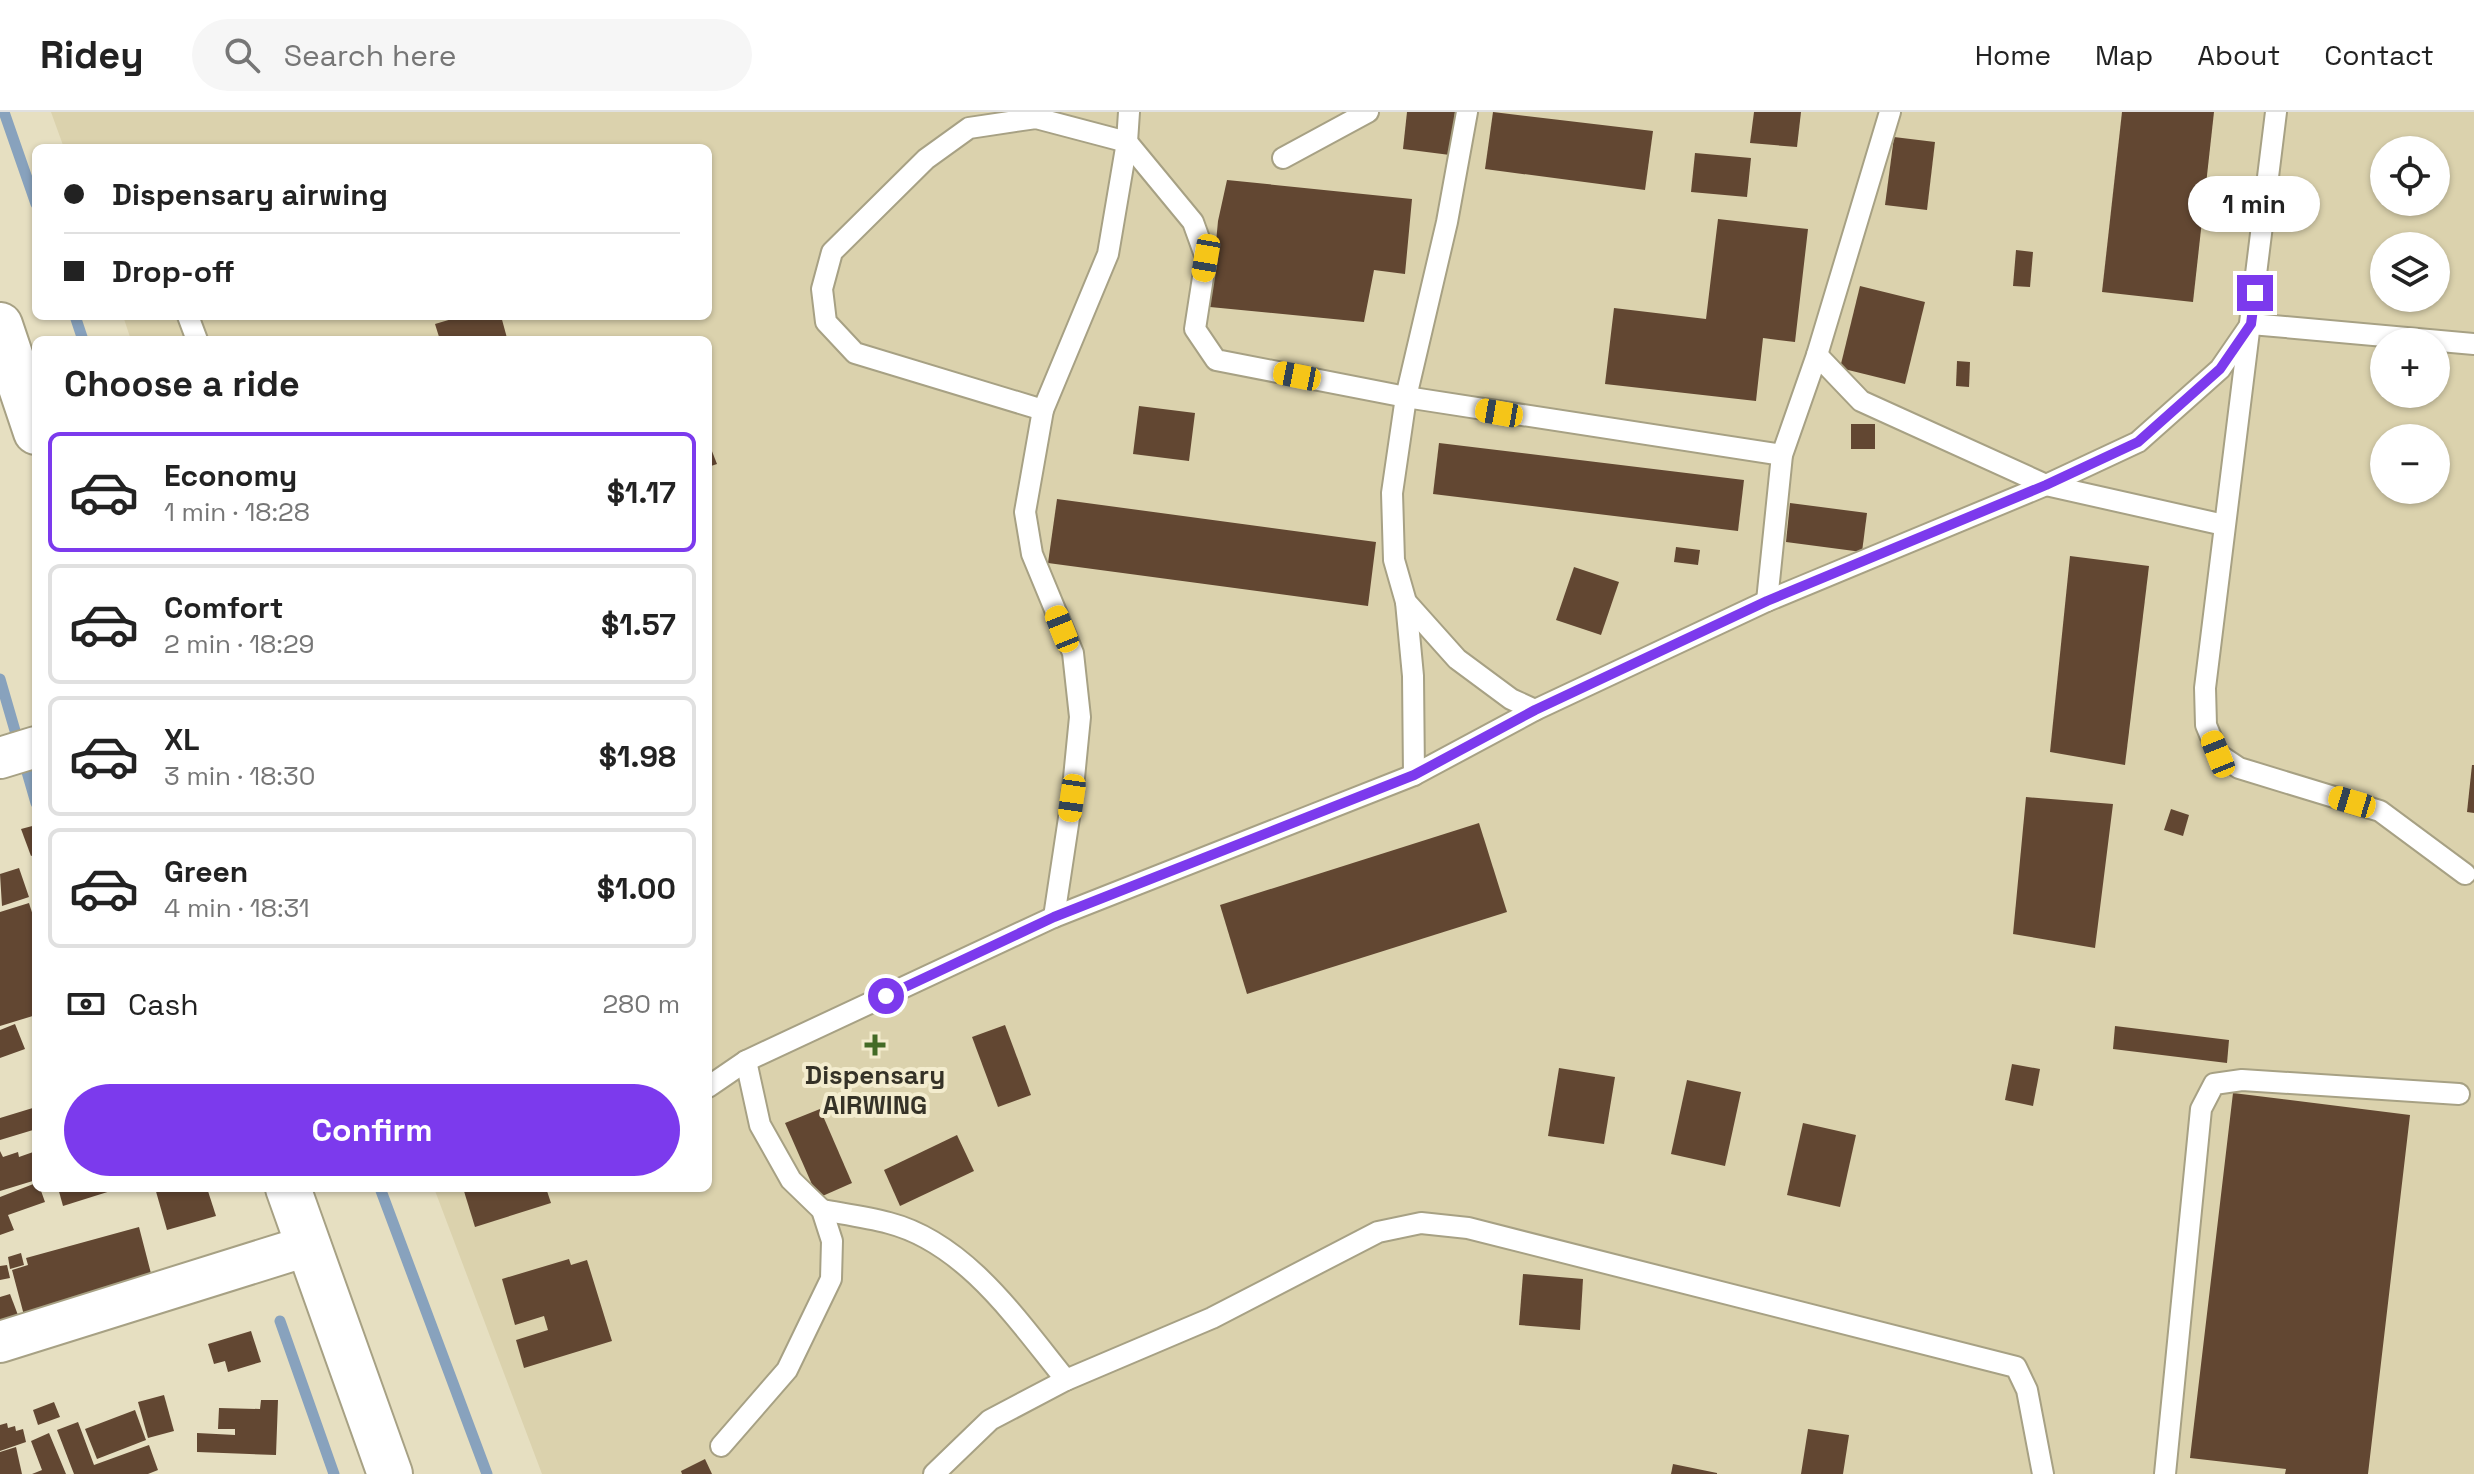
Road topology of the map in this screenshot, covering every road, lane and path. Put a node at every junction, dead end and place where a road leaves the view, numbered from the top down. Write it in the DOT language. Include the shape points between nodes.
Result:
graph roads {
  1 [pos="1129,112"];
  2 [pos="1368,112"];
  3 [pos="1467,112"];
  4 [pos="1890,112"];
  5 [pos="2276,112"];
  6 [pos="1127,142"];
  7 [pos="1283,158"];
  8 [pos="2251,324"];
  9 [pos="0,325"];
  10 [pos="2474,344"];
  11 [pos="1817,355"];
  12 [pos="1406,397"];
  13 [pos="1043,410"];
  14 [pos="32,420"];
  15 [pos="1782,455"];
  16 [pos="2046,485"];
  17 [pos="2224,525"];
  18 [pos="1767,601"];
  19 [pos="1406,602"];
  20 [pos="1535,710"];
  21 [pos="32,748"];
  22 [pos="0,758"];
  23 [pos="1414,775"];
  24 [pos="2465,874"];
  25 [pos="1054,917"];
  26 [pos="746,1061"];
  27 [pos="712,1084"];
  28 [pos="2459,1094"];
  29 [pos="290,1192"];
  30 [pos="822,1210"];
  31 [pos="310,1245"];
  32 [pos="0,1342"];
  33 [pos="1066,1380"];
  34 [pos="721,1446"];
  35 [pos="390,1474"];
  36 [pos="934,1474"];
  37 [pos="2043,1474"];
  38 [pos="2165,1474"];
  1 -- 6 [label="lane"];
  2 -- 7 [label="lane"];
  3 -- 12 [label="lane"];
  4 -- 11 [label="lane"];
  5 -- 8 [label="lane"];
  6 -- 12 [label="lane" via="1193,222 1206,258 1195,329 1216,360"];
  6 -- 13 [label="lane" via="1108,254"];
  6 -- 13 [label="lane" via="1036,118 969,128 926,159 832,252 822,289 826,322 855,353"];
  8 -- 10 [label="lane"];
  8 -- 16 [label="lane" via="2220,369 2138,442"];
  8 -- 17 [label="lane"];
  9 -- 14 [label="main road"];
  11 -- 15 [label="lane"];
  11 -- 16 [label="lane" via="1861,401"];
  12 -- 15 [label="lane"];
  12 -- 19 [label="lane" via="1392,493 1394,560"];
  13 -- 25 [label="lane" via="1025,512 1032,554 1073,653 1080,717"];
  15 -- 18 [label="lane"];
  16 -- 17 [label="lane"];
  16 -- 18 [label="lane"];
  17 -- 24 [label="lane" via="2205,688 2206,725 2218,754 2239,768 2380,811"];
  18 -- 20 [label="lane"];
  19 -- 20 [label="lane" via="1457,659"];
  19 -- 23 [label="lane"];
  20 -- 23 [label="lane"];
  21 -- 22 [label="street"];
  23 -- 25 [label="lane"];
  25 -- 26 [label="lane"];
  26 -- 27 [label="lane"];
  26 -- 30 [label="lane" via="760,1125 791,1180"];
  28 -- 38 [label="lane" via="2242,1080 2214,1084 2201,1109"];
  29 -- 31 [label="main road"];
  30 -- 33 [label="lane" via="891,1223 948,1250 989,1287"];
  30 -- 34 [label="lane" via="832,1241 831,1279 787,1370"];
  31 -- 32 [label="street"];
  31 -- 35 [label="main road"];
  33 -- 36 [label="lane" via="990,1420"];
  33 -- 37 [label="lane" via="1212,1318 1378,1232 1421,1223 1468,1228 2016,1367 2027,1390"];
}
